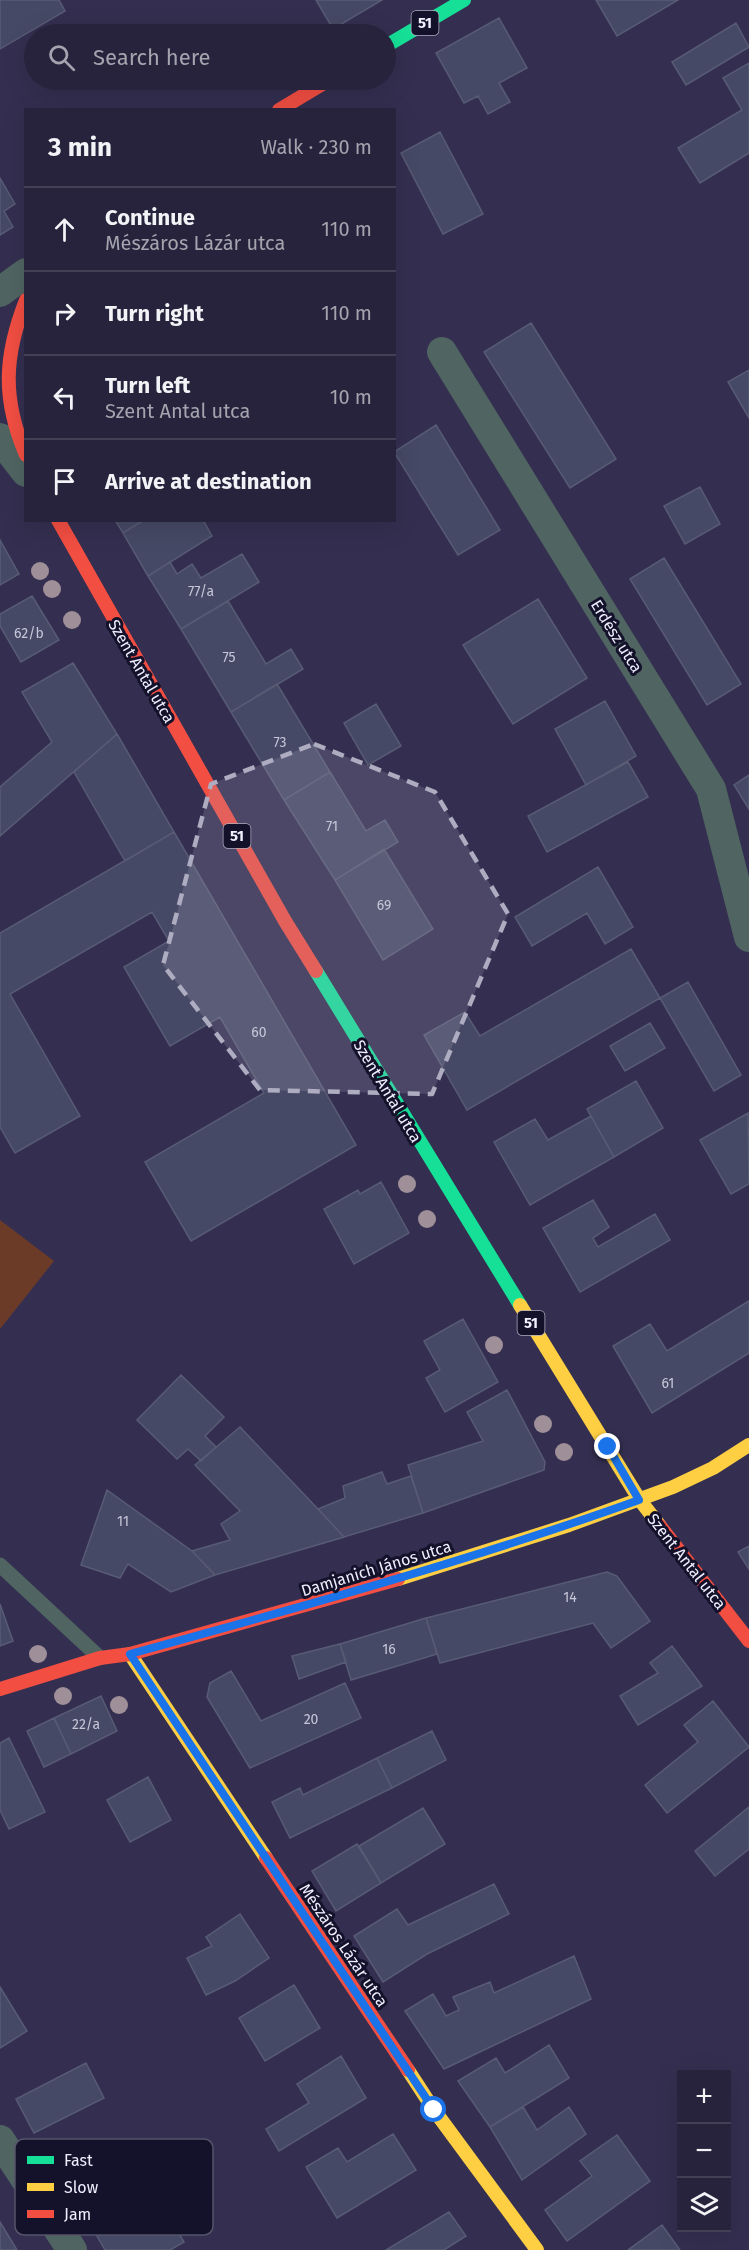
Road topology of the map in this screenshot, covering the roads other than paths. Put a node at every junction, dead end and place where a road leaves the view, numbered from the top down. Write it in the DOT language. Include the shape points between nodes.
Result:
graph roads {
  1 [pos="464,0"];
  2 [pos="396,40"];
  3 [pos="312,90"];
  4 [pos="282,108"];
  5 [pos="24,274"];
  6 [pos="0,292"];
  7 [pos="24,306"];
  8 [pos="442,352"];
  9 [pos="0,438"];
  10 [pos="24,451"];
  11 [pos="24,469"];
  12 [pos="59,522"];
  13 [pos="749,937"];
  14 [pos="749,1445"];
  15 [pos="639,1500"];
  16 [pos="0,1565"];
  17 [pos="749,1641"];
  18 [pos="130,1654"];
  19 [pos="100,1658"];
  20 [pos="0,1689"];
  21 [pos="0,2140"];
  22 [pos="15,2163"];
  23 [pos="62,2235"];
  24 [pos="72,2250"];
  25 [pos="537,2250"];
  1 -- 2 [label="main road, 51"];
  3 -- 4 [label="main road"];
  5 -- 6 [label="street"];
  7 -- 10 [label="main road" via="13,337 6,392"];
  8 -- 13 [label="street, Erdész utca" via="711,789"];
  9 -- 11 [label="street"];
  12 -- 15 [label="main road, Szent Antal utca / 51" via="291,930"];
  14 -- 15 [label="main road, Damjanich János utca" via="713,1468"];
  15 -- 17 [label="main road, Szent Antal utca / 51"];
  15 -- 18 [label="main road, Damjanich János utca" via="367,1589"];
  16 -- 19 [label="lane"];
  18 -- 19 [label="main road, Damjanich János utca"];
  18 -- 25 [label="main road, Mészáros Lázár utca" via="434,2110"];
  19 -- 20 [label="main road, Damjanich János utca"];
  21 -- 22 [label="street"];
  23 -- 24 [label="street"];
}
